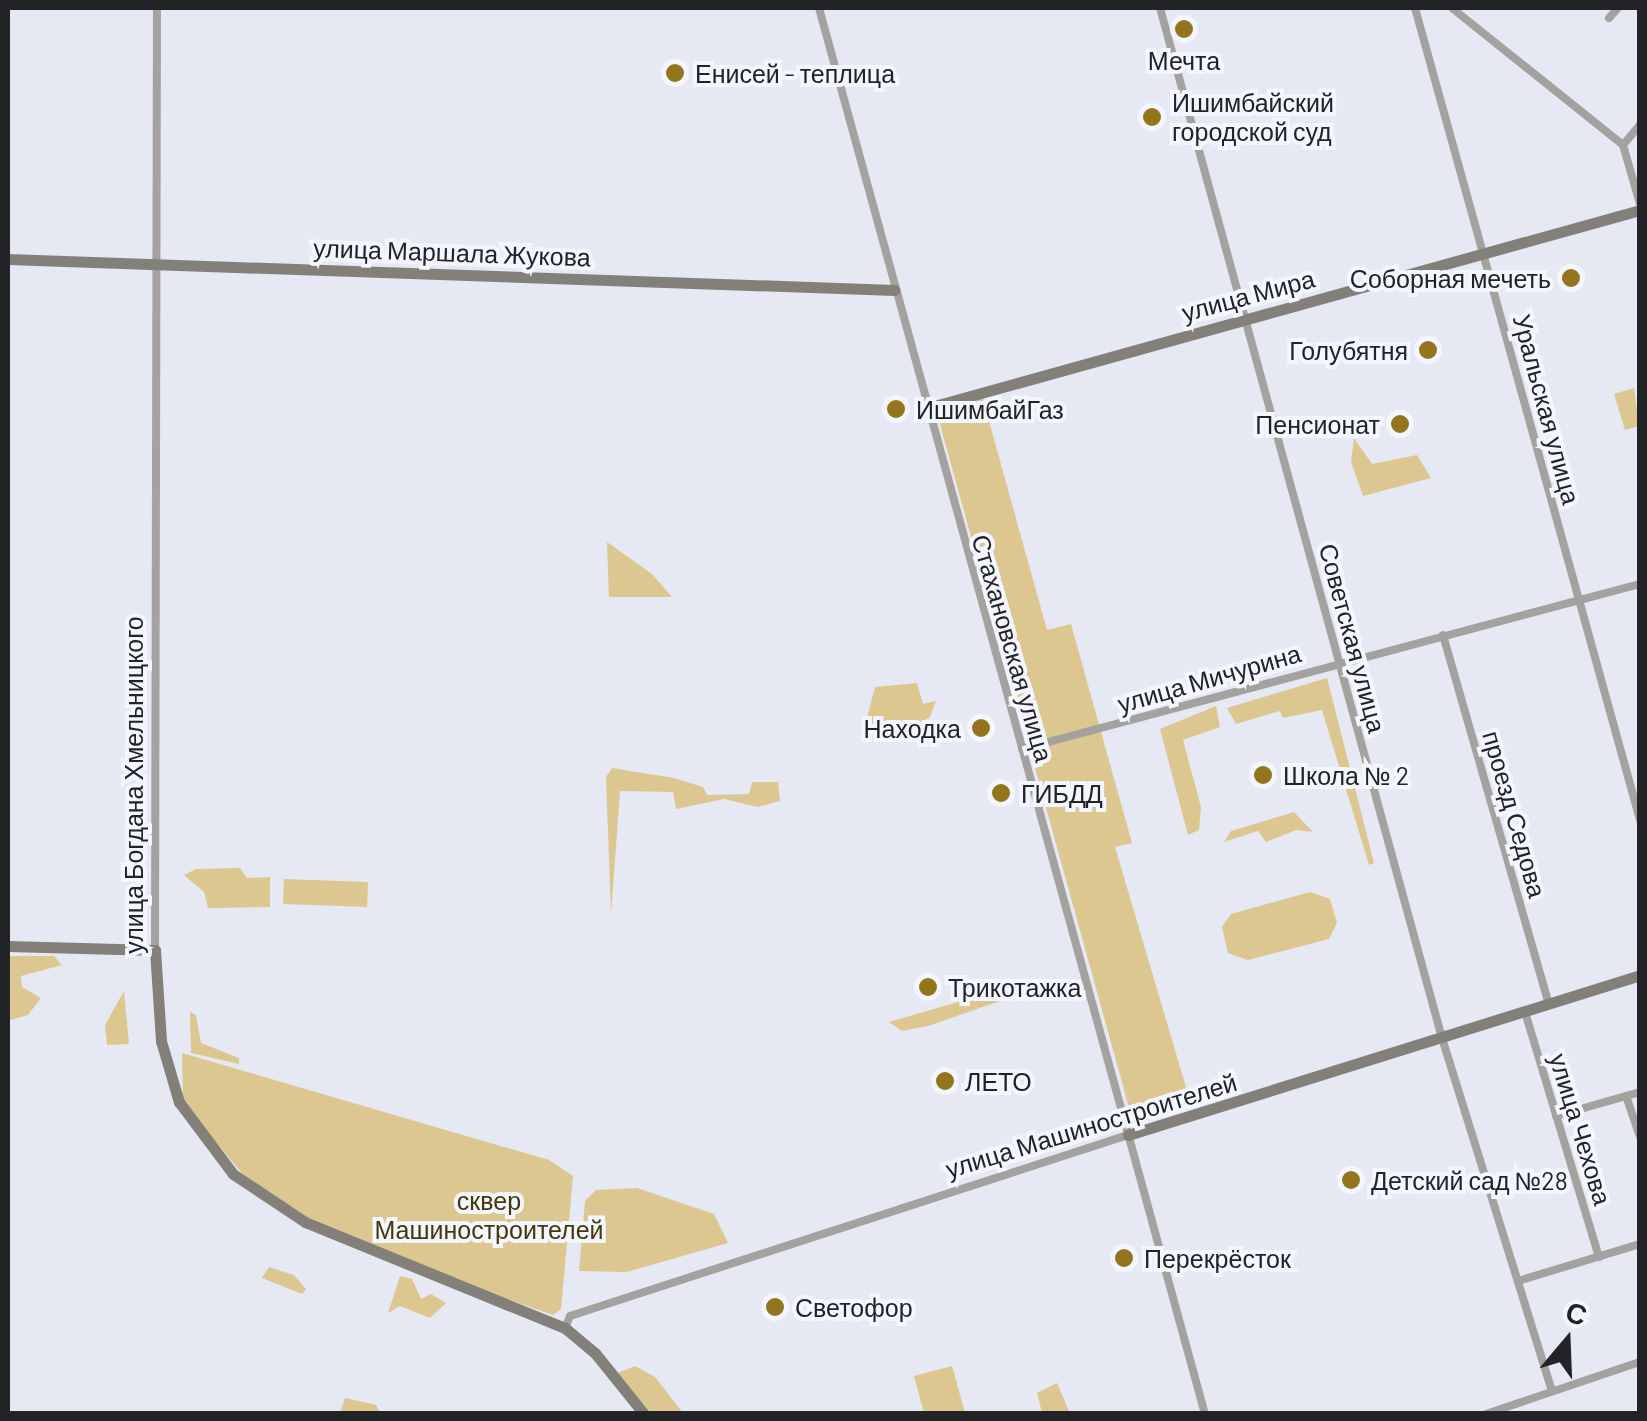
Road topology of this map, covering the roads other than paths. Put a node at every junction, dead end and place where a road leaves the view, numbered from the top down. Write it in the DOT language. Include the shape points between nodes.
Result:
graph roads {
  1 [pos="157,8"];
  2 [pos="819,8"];
  3 [pos="1160,8"];
  4 [pos="1415,8"];
  5 [pos="1452,8"];
  6 [pos="1618,8"];
  7 [pos="1610,18"];
  8 [pos="1640,125"];
  9 [pos="1624,145"];
  10 [pos="1640,207"];
  11 [pos="1486,254"];
  12 [pos="8,259"];
  13 [pos="158,264"];
  14 [pos="894,290"];
  15 [pos="1246,320"];
  16 [pos="927,408"];
  17 [pos="1640,584"];
  18 [pos="1577,601"];
  19 [pos="1443,635"];
  20 [pos="1339,662"];
  21 [pos="1022,749"];
  22 [pos="1640,820"];
  23 [pos="8,946"];
  24 [pos="154,950"];
  25 [pos="1640,975"];
  26 [pos="1549,1004"];
  27 [pos="1525,1012"];
  28 [pos="1442,1038"];
  29 [pos="1640,1092"];
  30 [pos="1626,1096"];
  31 [pos="1556,1116"];
  32 [pos="1128,1135"];
  33 [pos="1640,1137"];
  34 [pos="1640,1244"];
  35 [pos="1599,1257"];
  36 [pos="1518,1281"];
  37 [pos="564,1328"];
  38 [pos="1640,1362"];
  39 [pos="1552,1391"];
  40 [pos="644,1414"];
  41 [pos="1205,1414"];
  42 [pos="1486,1414"];
  1 -- 13 [label="street, улица Богдана Хмельницкого"];
  2 -- 14 [label="street, Стахановская улица"];
  3 -- 15 [label="street, Советская улица"];
  4 -- 11 [label="street, Уральская улица"];
  5 -- 9 [label="street"];
  6 -- 7 [label="street"];
  8 -- 9 [label="street"];
  9 -- 10 [label="street"];
  10 -- 11 [label="street, улица Мира"];
  11 -- 15 [label="street, улица Мира"];
  11 -- 18 [label="street, Уральская улица"];
  12 -- 13 [label="street, улица Маршала Жукова"];
  13 -- 14 [label="street, улица Маршала Жукова"];
  13 -- 24 [label="street, улица Богдана Хмельницкого"];
  14 -- 16 [label="street, Стахановская улица"];
  15 -- 16 [label="street, улица Мира"];
  15 -- 20 [label="street, Советская улица"];
  16 -- 21 [label="street, Стахановская улица"];
  17 -- 18 [label="street, улица Мичурина"];
  18 -- 19 [label="street, улица Мичурина"];
  18 -- 22 [label="street, Уральская улица"];
  19 -- 20 [label="street, улица Мичурина"];
  19 -- 26 [label="street, проезд Седова"];
  20 -- 21 [label="street, улица Мичурина"];
  20 -- 28 [label="street, Советская улица"];
  21 -- 32 [label="street, Стахановская улица"];
  23 -- 24 [label="street"];
  24 -- 37 [label="street, улица Богдана Хмельницкого" via="161,1040 179,1102 233,1174 306,1222"];
  25 -- 26 [label="street, улица Машиностроителей"];
  26 -- 27 [label="street, улица Машиностроителей"];
  27 -- 28 [label="street, улица Машиностроителей"];
  27 -- 31 [label="street, улица Чехова"];
  28 -- 32 [label="street, улица Машиностроителей"];
  28 -- 36 [label="street, Советская улица"];
  29 -- 30 [label="street"];
  30 -- 31 [label="street"];
  30 -- 33 [label="street"];
  31 -- 35 [label="street, улица Чехова"];
  32 -- 37 [label="street, улица Машиностроителей" via="570,1316"];
  32 -- 41 [label="street, Стахановская улица"];
  34 -- 35 [label="street"];
  35 -- 36 [label="street"];
  36 -- 39 [label="street, Советская улица"];
  37 -- 40 [label="street, улица Богдана Хмельницкого" via="595,1353"];
  38 -- 39 [label="street"];
  39 -- 42 [label="street"];
}
